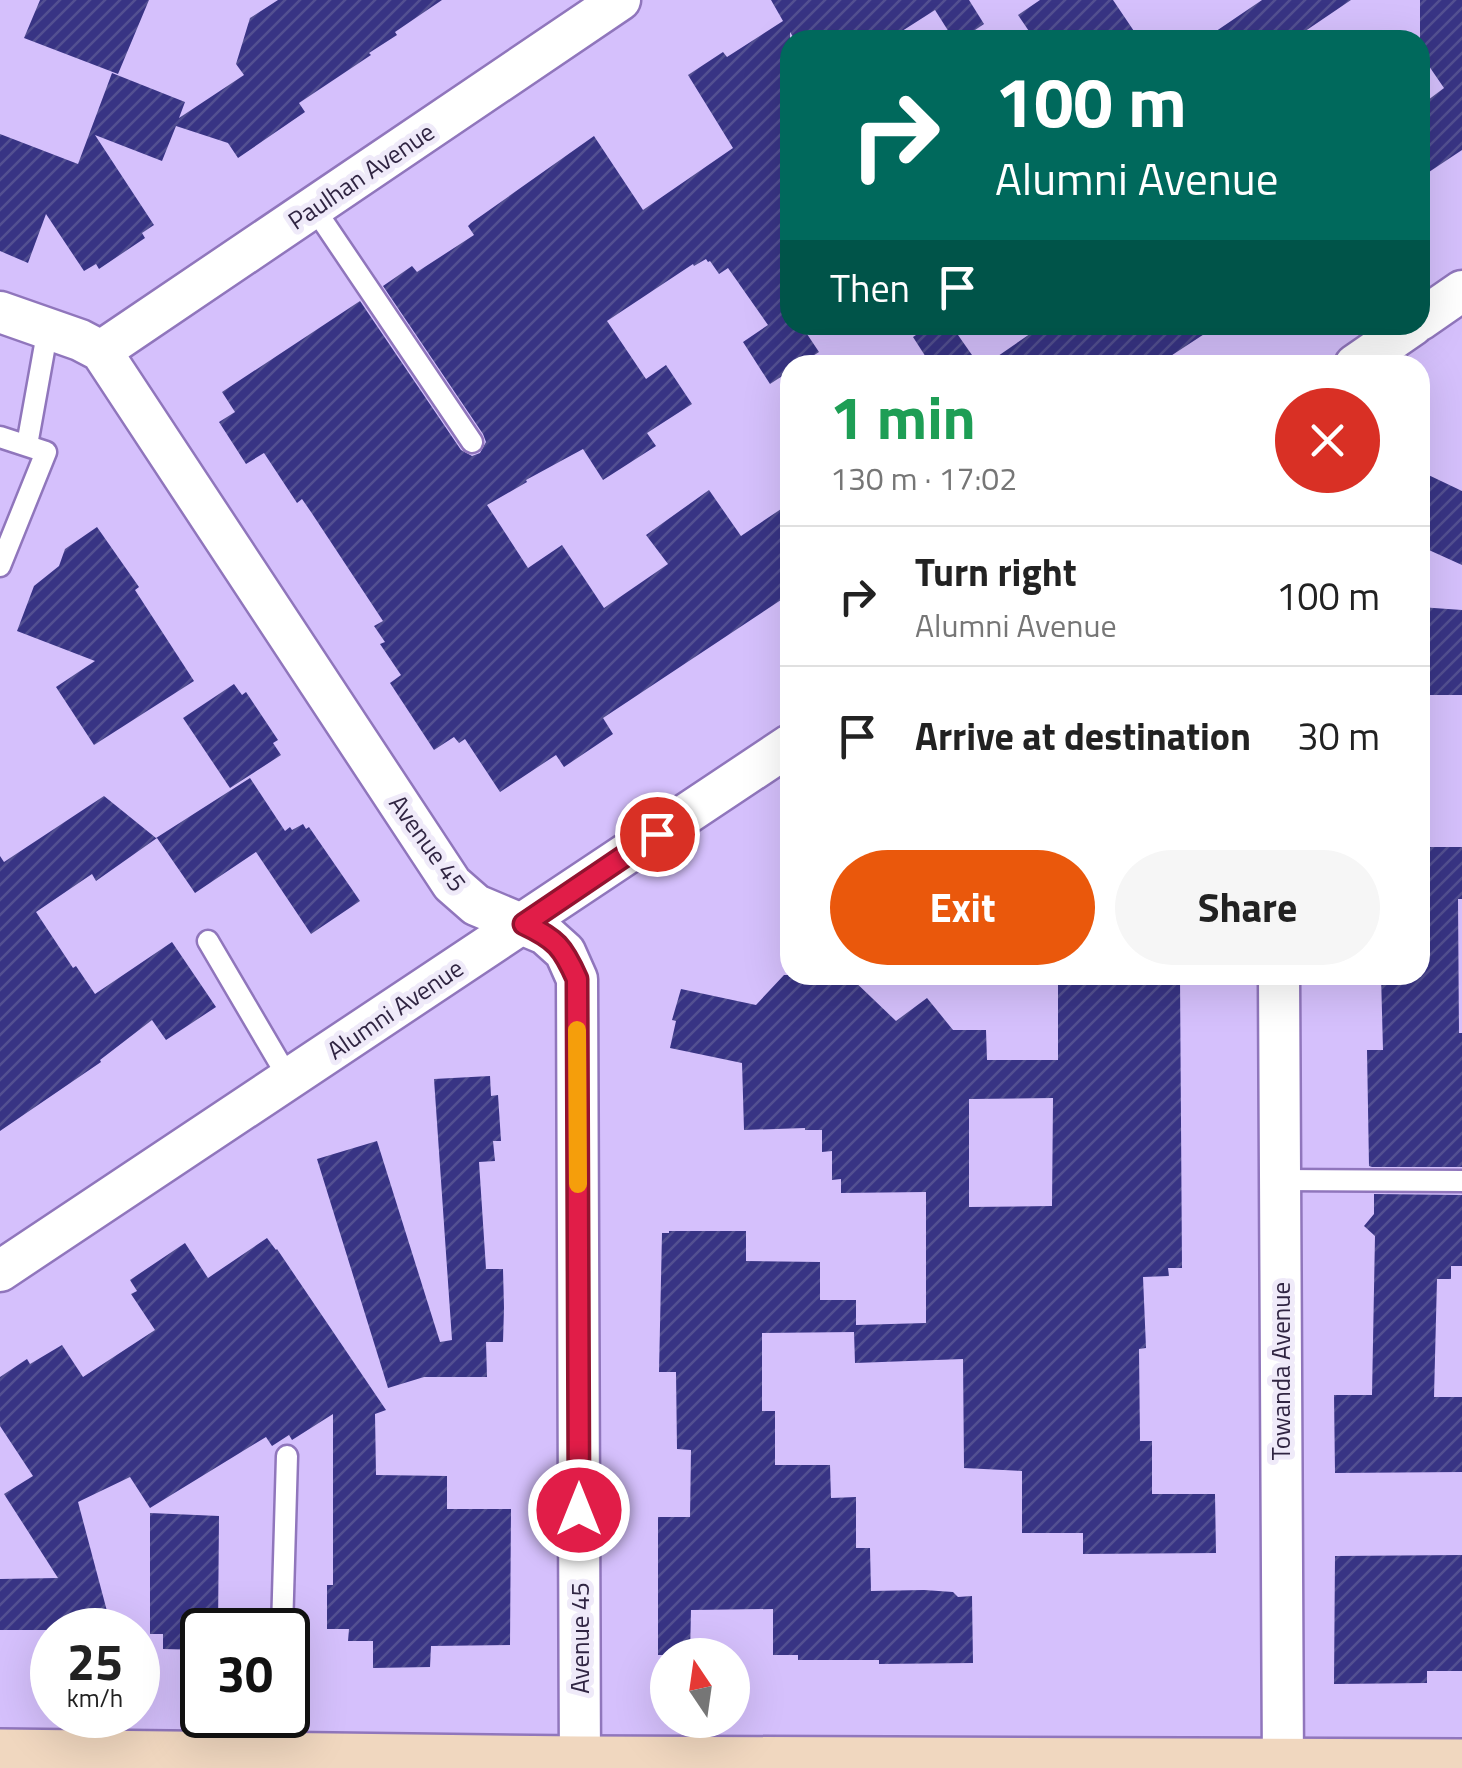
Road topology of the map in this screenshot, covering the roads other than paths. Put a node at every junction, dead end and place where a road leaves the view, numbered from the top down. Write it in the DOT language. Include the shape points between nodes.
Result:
graph roads {
  1 [pos="620,0"];
  2 [pos="314,208"];
  3 [pos="1462,291"];
  4 [pos="0,312"];
  5 [pos="1430,313"];
  6 [pos="48,328"];
  7 [pos="1399,335"];
  8 [pos="101,351"];
  9 [pos="1370,355"];
  10 [pos="0,436"];
  11 [pos="472,442"];
  12 [pos="28,445"];
  13 [pos="0,566"];
  14 [pos="780,753"];
  15 [pos="524,924"];
  16 [pos="208,941"];
  17 [pos="1280,985"];
  18 [pos="289,1079"];
  19 [pos="1280,1180"];
  20 [pos="1462,1182"];
  21 [pos="0,1272"];
  22 [pos="287,1456"];
  23 [pos="283,1608"];
  24 [pos="282,1738"];
  25 [pos="0,1757"];
  26 [pos="54,1763"];
  27 [pos="405,1765"];
  28 [pos="580,1766"];
  29 [pos="1462,1767"];
  30 [pos="1283,1768"];
  1 -- 2 [label="street, Paulhan Avenue"];
  2 -- 8 [label="street, Paulhan Avenue"];
  2 -- 11 [label="lane"];
  3 -- 5 [label="street"];
  4 -- 6 [label="street"];
  6 -- 8 [label="street"];
  6 -- 12 [label="lane"];
  7 -- 9 [label="street"];
  8 -- 15 [label="street, Avenue 45" via="452,884 476,905"];
  10 -- 12 [label="lane"];
  12 -- 13 [label="lane" via="46,452"];
  14 -- 15 [label="street, Alumni Avenue"];
  15 -- 18 [label="street, Alumni Avenue"];
  15 -- 28 [label="street, Avenue 45" via="565,952 577,979"];
  16 -- 18 [label="lane"];
  17 -- 19 [label="street, Towanda Avenue"];
  18 -- 21 [label="street, Alumni Avenue"];
  19 -- 20 [label="lane"];
  19 -- 30 [label="street, Towanda Avenue"];
  22 -- 23 [label="lane"];
  24 -- 26 [label="main road"];
  24 -- 27 [label="main road"];
  25 -- 26 [label="main road"];
  27 -- 28 [label="main road"];
  28 -- 30 [label="main road"];
  29 -- 30 [label="main road"];
}
